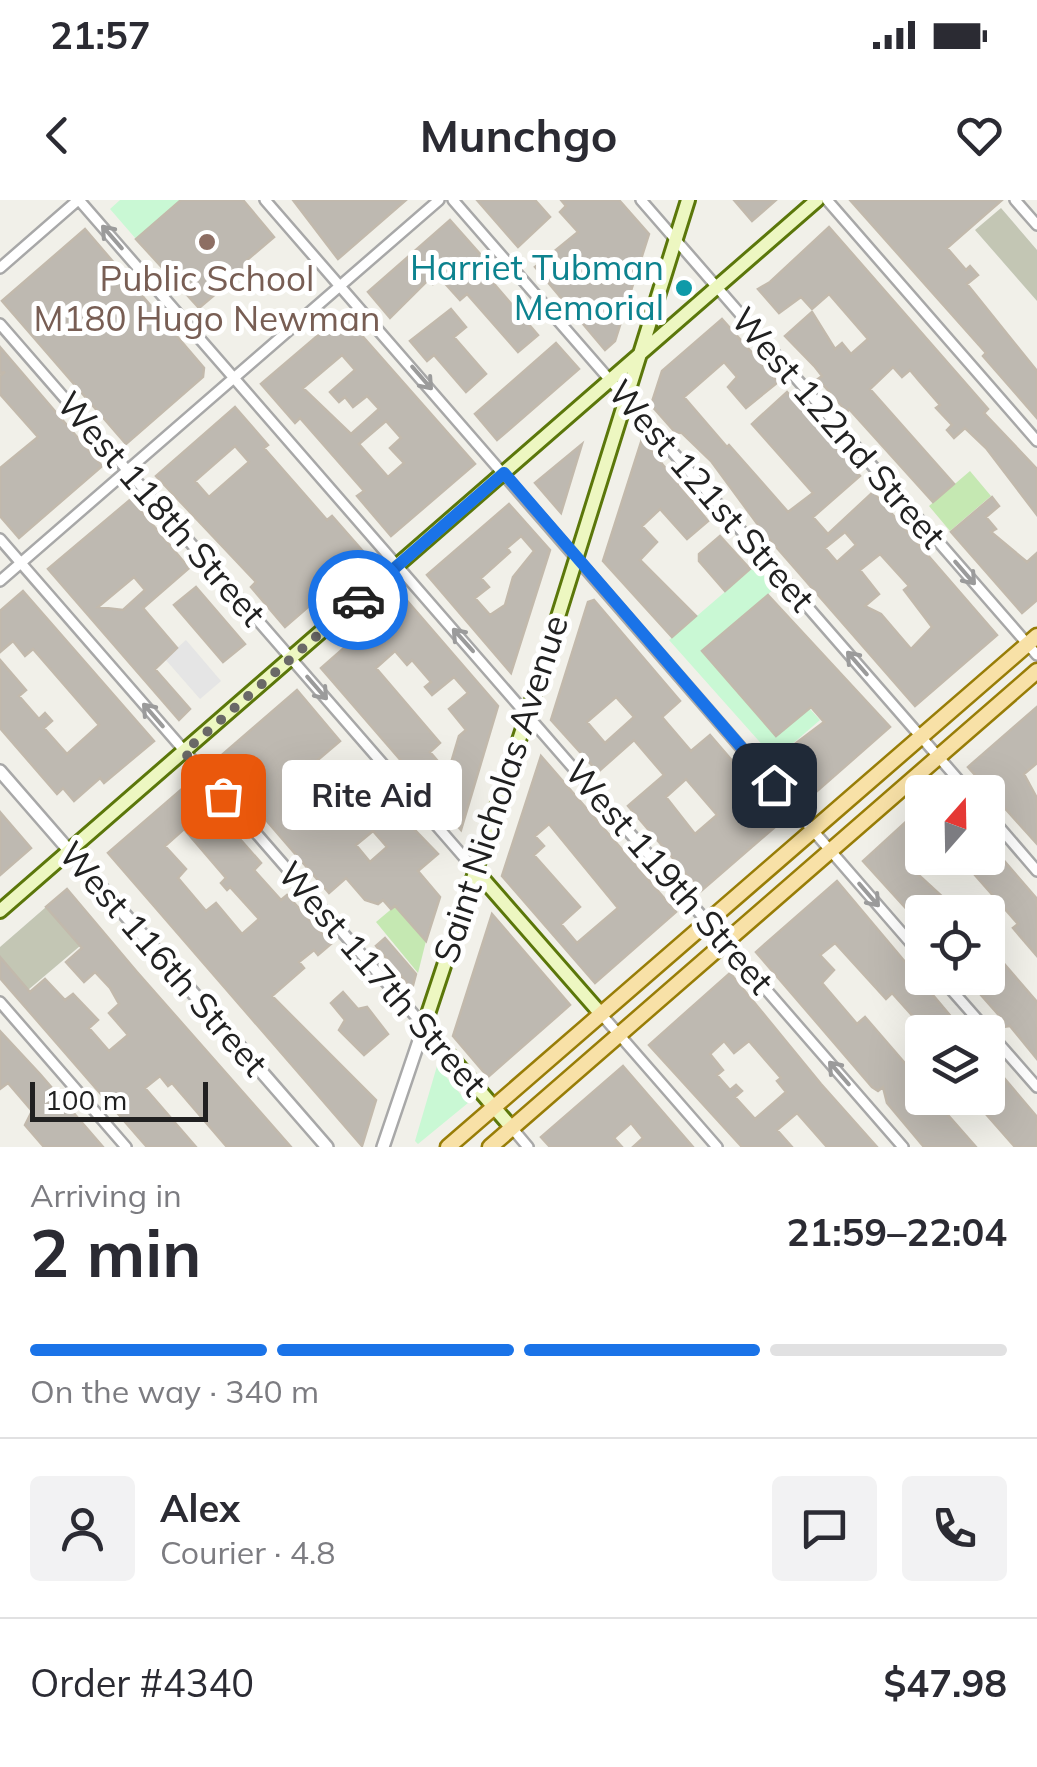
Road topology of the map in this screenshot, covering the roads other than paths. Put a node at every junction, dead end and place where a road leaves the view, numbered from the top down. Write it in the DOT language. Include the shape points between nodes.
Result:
graph roads {
  1 [pos="79,200"];
  2 [pos="266,200"];
  3 [pos="439,200"];
  4 [pos="453,200"];
  5 [pos="640,200"];
  6 [pos="688,200"];
  7 [pos="817,200"];
  8 [pos="827,200"];
  9 [pos="1015,200"];
  10 [pos="1037,225"];
  11 [pos="675,240"];
  12 [pos="0,268"];
  13 [pos="342,285"];
  14 [pos="717,288"];
  15 [pos="0,324"];
  16 [pos="639,356"];
  17 [pos="234,378"];
  18 [pos="610,381"];
  19 [pos="626,398"];
  20 [pos="1037,441"];
  21 [pos="128,471"];
  22 [pos="504,473"];
  23 [pos="0,539"];
  24 [pos="576,556"];
  25 [pos="20,563"];
  26 [pos="397,566"];
  27 [pos="0,581"];
  28 [pos="1034,645"];
  29 [pos="292,658"];
  30 [pos="1037,671"];
  31 [pos="528,713"];
  32 [pos="921,736"];
  33 [pos="184,752"];
  34 [pos="938,757"];
  35 [pos="0,771"];
  36 [pos="953,775"];
  37 [pos="813,830"];
  38 [pos="1005,834"];
  39 [pos="69,851"];
  40 [pos="831,851"];
  41 [pos="476,871"];
  42 [pos="1037,871"];
  43 [pos="0,911"];
  44 [pos="707,922"];
  45 [pos="905,936"];
  46 [pos="726,943"];
  47 [pos="956,995"];
  48 [pos="0,1002"];
  49 [pos="601,1014"];
  50 [pos="424,1026"];
  51 [pos="620,1035"];
  52 [pos="1037,1087"];
  53 [pos="494,1107"];
  54 [pos="512,1128"];
  55 [pos="126,1147"];
  56 [pos="326,1147"];
  57 [pos="383,1147"];
  58 [pos="448,1147"];
  59 [pos="490,1147"];
  60 [pos="528,1147"];
  61 [pos="717,1147"];
  62 [pos="903,1147"];
  1 -- 12 [label="street"];
  17 -- 1 [label="street, West 119th Street, one-way"];
  2 -- 13 [label="street"];
  3 -- 13 [label="street"];
  4 -- 18 [label="street, West 121st Street"];
  5 -- 11 [label="street, West 122nd Street"];
  6 -- 11 [label="main road, Saint Nicholas Avenue"];
  7 -- 14 [label="main road"];
  8 -- 20 [label="street"];
  9 -- 10 [label="street"];
  11 -- 14 [label="street, West 122nd Street"];
  11 -- 16 [label="main road, Saint Nicholas Avenue"];
  13 -- 17 [label="street"];
  13 -- 22 [label="street, one-way"];
  14 -- 16 [label="main road"];
  14 -- 28 [label="street, West 122nd Street, one-way"];
  15 -- 21 [label="street, West 118th Street"];
  16 -- 18 [label="main road"];
  16 -- 19 [label="main road, Saint Nicholas Avenue"];
  17 -- 21 [label="street"];
  17 -- 26 [label="street, West 119th Street"];
  18 -- 19 [label="street, West 121st Street"];
  18 -- 22 [label="main road"];
  19 -- 24 [label="main road, Saint Nicholas Avenue"];
  32 -- 19 [label="street, West 121st Street, one-way"];
  21 -- 25 [label="street"];
  21 -- 29 [label="street, West 118th Street"];
  22 -- 24 [label="street"];
  22 -- 26 [label="main road"];
  23 -- 25 [label="street, West 117th Street"];
  24 -- 31 [label="main road, Saint Nicholas Avenue"];
  24 -- 37 [label="street"];
  25 -- 27 [label="street"];
  33 -- 25 [label="street, West 117th Street, one-way"];
  26 -- 29 [label="main road"];
  31 -- 26 [label="street, West 119th Street, one-way"];
  28 -- 32 [label="main road"];
  29 -- 33 [label="main road"];
  29 -- 41 [label="street, West 118th Street, one-way"];
  30 -- 34 [label="main road"];
  31 -- 41 [label="main road, Saint Nicholas Avenue"];
  31 -- 44 [label="street, West 119th Street"];
  32 -- 34 [label="street, West 121st Street"];
  32 -- 37 [label="main road"];
  33 -- 39 [label="main road"];
  33 -- 50 [label="street, West 117th Street"];
  34 -- 36 [label="street, West 121st Street"];
  34 -- 40 [label="main road"];
  35 -- 39 [label="street, West 116th Street"];
  37 -- 40 [label="street"];
  37 -- 44 [label="main road"];
  38 -- 42 [label="street"];
  39 -- 43 [label="main road"];
  39 -- 56 [label="street, West 116th Street"];
  40 -- 45 [label="street, one-way"];
  40 -- 46 [label="main road"];
  41 -- 49 [label="main road, West 118th Street"];
  41 -- 50 [label="main road, Saint Nicholas Avenue"];
  44 -- 46 [label="street, West 119th Street"];
  44 -- 49 [label="main road"];
  46 -- 51 [label="main road"];
  62 -- 46 [label="street, West 119th Street, one-way"];
  47 -- 52 [label="street"];
  48 -- 55 [label="street"];
  49 -- 51 [label="street, West 118th Street"];
  49 -- 53 [label="main road"];
  50 -- 53 [label="main road, West 117th Street"];
  50 -- 57 [label="street, Saint Nicholas Avenue"];
  51 -- 54 [label="main road"];
  51 -- 61 [label="street, West 118th Street"];
  53 -- 54 [label="main road, West 117th Street"];
  53 -- 58 [label="main road"];
  54 -- 59 [label="main road"];
  54 -- 60 [label="street, West 117th Street"];
}
